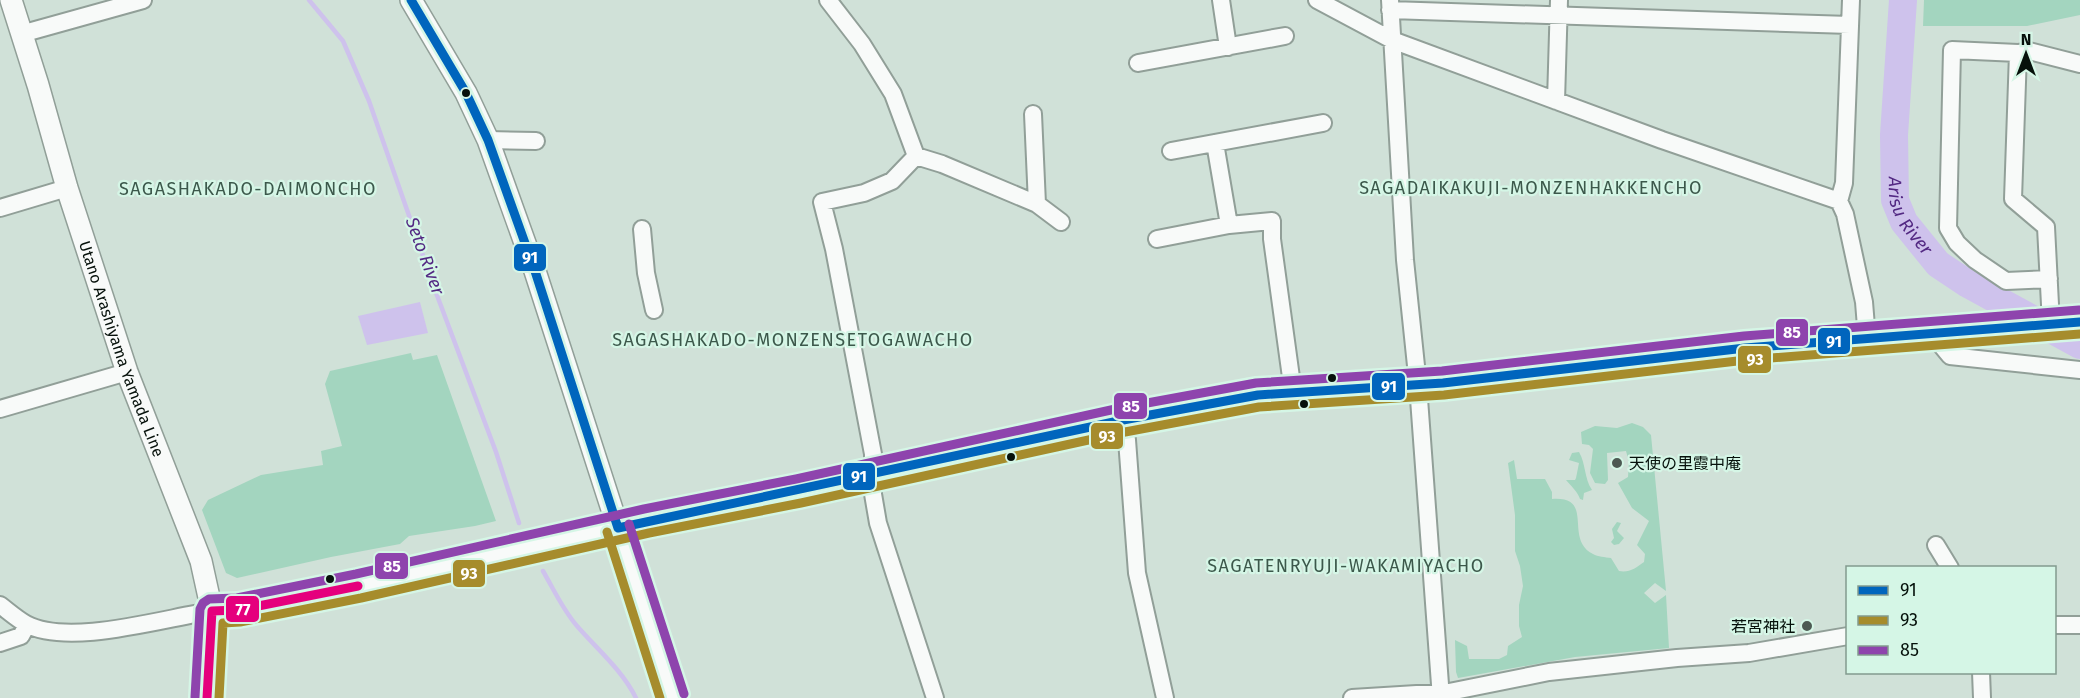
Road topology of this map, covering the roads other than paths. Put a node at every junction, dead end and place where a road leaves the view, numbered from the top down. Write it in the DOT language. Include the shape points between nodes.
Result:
graph roads {
  1 [pos="11,0"];
  2 [pos="143,0"];
  3 [pos="411,0"];
  4 [pos="828,0"];
  5 [pos="1221,0"];
  6 [pos="1317,0"];
  7 [pos="1851,0"];
  8 [pos="1390,5"];
  9 [pos="1559,8"];
  10 [pos="1850,25"];
  11 [pos="21,34"];
  12 [pos="1285,36"];
  13 [pos="1392,40"];
  14 [pos="1228,47"];
  15 [pos="2018,53"];
  16 [pos="1138,63"];
  17 [pos="2080,64"];
  18 [pos="1556,101"];
  19 [pos="1033,114"];
  20 [pos="1323,123"];
  21 [pos="488,140"];
  22 [pos="536,141"];
  23 [pos="1215,143"];
  24 [pos="1170,151"];
  25 [pos="916,156"];
  26 [pos="67,188"];
  27 [pos="1839,201"];
  28 [pos="1037,204"];
  29 [pos="0,208"];
  30 [pos="1061,222"];
  31 [pos="1229,225"];
  32 [pos="642,228"];
  33 [pos="1157,239"];
  34 [pos="2049,279"];
  35 [pos="654,310"];
  36 [pos="2063,320"];
  37 [pos="1931,333"];
  38 [pos="1868,339"];
  39 [pos="2080,370"];
  40 [pos="127,372"];
  41 [pos="1418,385"];
  42 [pos="1293,392"];
  43 [pos="0,409"];
  44 [pos="1123,420"];
  45 [pos="874,474"];
  46 [pos="618,528"];
  47 [pos="1936,545"];
  48 [pos="1949,566"];
  49 [pos="0,605"];
  50 [pos="212,610"];
  51 [pos="27,625"];
  52 [pos="2056,625"];
  53 [pos="2080,625"];
  54 [pos="1846,636"];
  55 [pos="0,643"];
  56 [pos="1981,674"];
  57 [pos="1440,695"];
  58 [pos="207,698"];
  59 [pos="673,698"];
  60 [pos="935,698"];
  61 [pos="1165,698"];
  62 [pos="1352,698"];
  63 [pos="1982,698"];
  1 -- 11 [label="main road, Utano Arashiyama Yamada Line"];
  2 -- 11 [label="street"];
  3 -- 21 [label="main road" via="466,93"];
  4 -- 25 [label="street" via="893,94"];
  5 -- 14 [label="street"];
  6 -- 13 [label="street"];
  7 -- 10 [label="street"];
  8 -- 9 [label="street"];
  8 -- 13 [label="street"];
  9 -- 10 [label="street"];
  9 -- 18 [label="street"];
  10 -- 27 [label="street" via="1844,183"];
  11 -- 26 [label="main road, Utano Arashiyama Yamada Line"];
  12 -- 14 [label="street"];
  13 -- 18 [label="street"];
  13 -- 41 [label="street"];
  14 -- 16 [label="street"];
  15 -- 17 [label="street" via="2029,51"];
  15 -- 34 [label="street" via="2013,199 2046,227"];
  15 -- 34 [label="street" via="1952,50 1948,228 1975,260 2006,281"];
  18 -- 27 [label="street"];
  19 -- 28 [label="street"];
  20 -- 23 [label="street"];
  21 -- 22 [label="street"];
  21 -- 46 [label="main road"];
  23 -- 24 [label="street"];
  23 -- 31 [label="street"];
  25 -- 28 [label="street"];
  25 -- 45 [label="street" via="892,181 864,193 822,202"];
  26 -- 29 [label="street"];
  26 -- 40 [label="main road, Utano Arashiyama Yamada Line"];
  27 -- 38 [label="street" via="1864,302"];
  28 -- 30 [label="street"];
  31 -- 33 [label="street"];
  31 -- 42 [label="street" via="1272,221"];
  32 -- 35 [label="street"];
  34 -- 36 [label="street"];
  36 -- 37 [label="main road"];
  37 -- 38 [label="main road"];
  37 -- 39 [label="street" via="1950,356"];
  38 -- 41 [label="main road" via="1745,348"];
  40 -- 43 [label="street"];
  40 -- 50 [label="main road, Utano Arashiyama Yamada Line" via="201,561"];
  41 -- 42 [label="main road"];
  41 -- 57 [label="street"];
  42 -- 44 [label="main road"];
  44 -- 45 [label="main road"];
  44 -- 61 [label="street" via="1137,573"];
  45 -- 46 [label="main road"];
  45 -- 60 [label="street" via="878,522"];
  46 -- 50 [label="main road" via="358,586 238,610"];
  46 -- 59 [label="main road"];
  47 -- 48 [label="street"];
  49 -- 51 [label="street"];
  50 -- 51 [label="street" via="89,633 55,632"];
  50 -- 58 [label="main road, Utano Arashiyama Yamada Line"];
  51 -- 55 [label="street" via="21,636"];
  52 -- 53 [label="street"];
  54 -- 57 [label="street" via="1749,653 1549,672"];
  56 -- 63 [label="street"];
  57 -- 62 [label="street"];
}
